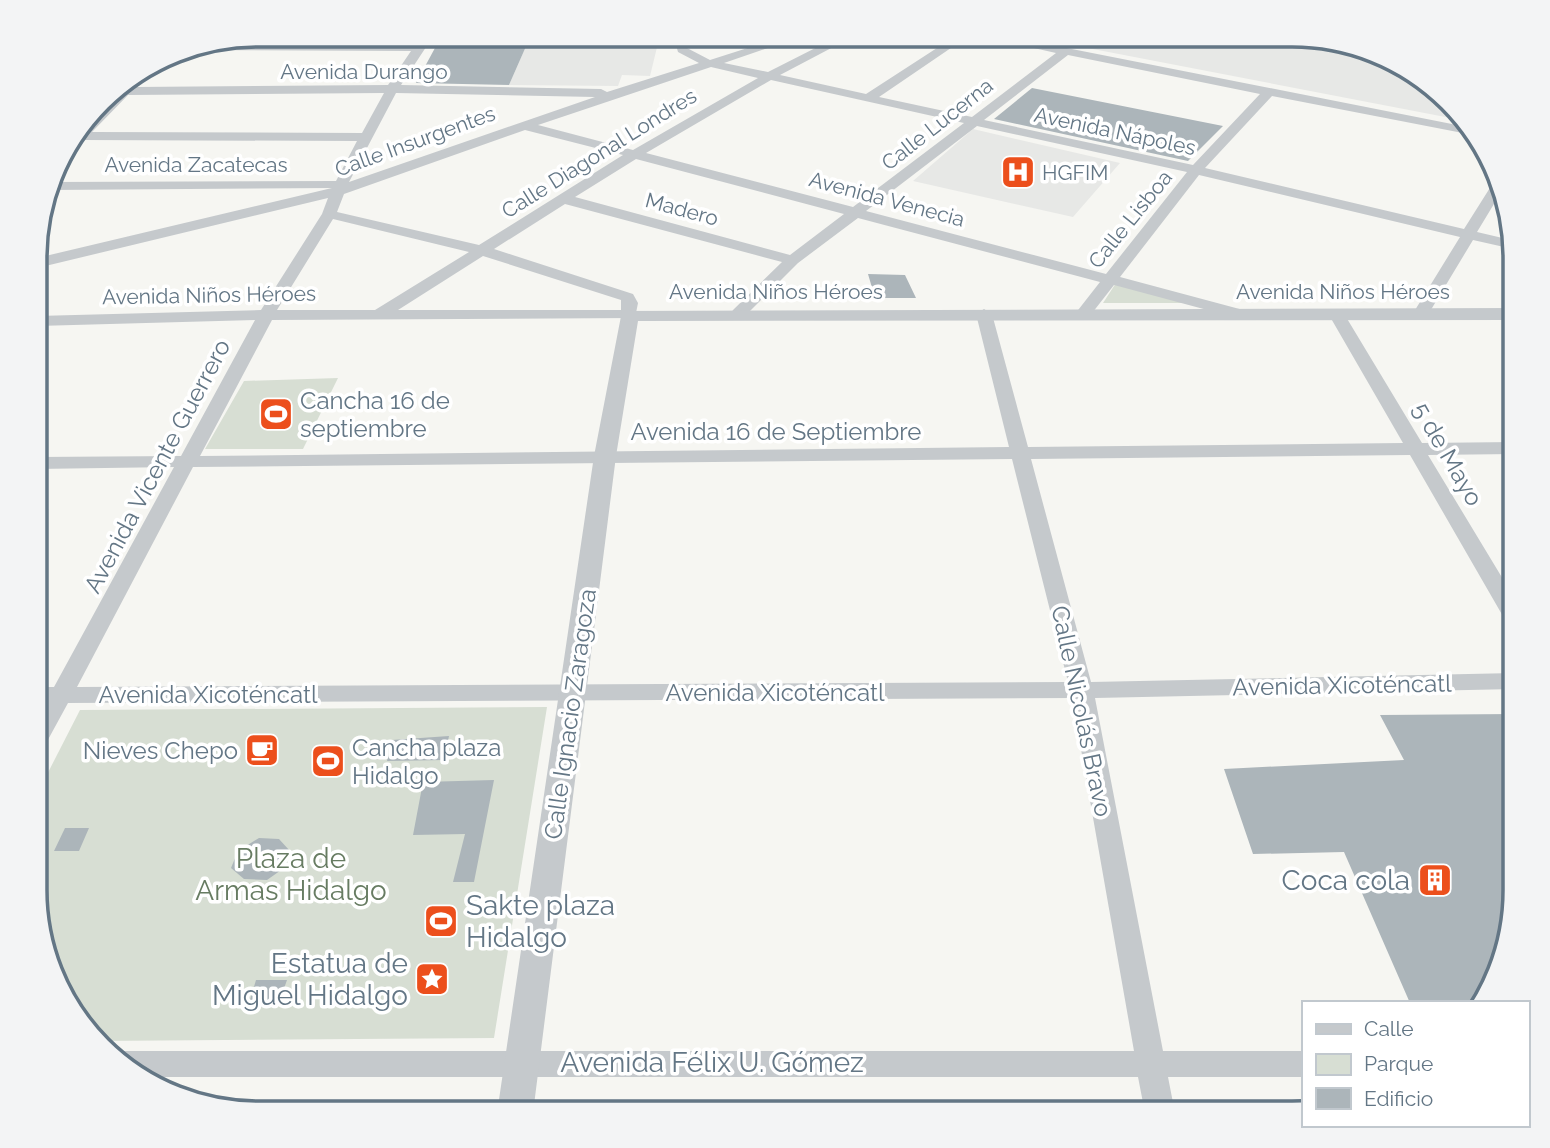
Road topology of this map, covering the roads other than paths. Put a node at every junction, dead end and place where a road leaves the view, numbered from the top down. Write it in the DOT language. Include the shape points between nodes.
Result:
graph roads {
  1 [pos="420,47"];
  2 [pos="681,47"];
  3 [pos="759,47"];
  4 [pos="823,48"];
  5 [pos="946,48"];
  6 [pos="1049,48"];
  7 [pos="1066,51"];
  8 [pos="708,63"];
  9 [pos="765,75"];
  10 [pos="392,89"];
  11 [pos="130,91"];
  12 [pos="1269,91"];
  13 [pos="617,93"];
  14 [pos="868,98"];
  15 [pos="973,122"];
  16 [pos="523,125"];
  17 [pos="1459,129"];
  18 [pos="87,136"];
  19 [pos="366,137"];
  20 [pos="632,153"];
  21 [pos="1196,170"];
  22 [pos="60,186"];
  23 [pos="339,188"];
  24 [pos="1493,195"];
  25 [pos="561,198"];
  26 [pos="330,214"];
  27 [pos="855,214"];
  28 [pos="1470,235"];
  29 [pos="1502,243"];
  30 [pos="483,251"];
  31 [pos="793,260"];
  32 [pos="47,261"];
  33 [pos="1109,278"];
  34 [pos="739,313"];
  35 [pos="1502,313"];
  36 [pos="984,314"];
  37 [pos="1083,314"];
  38 [pos="1241,314"];
  39 [pos="266,315"];
  40 [pos="629,315"];
  41 [pos="1337,315"];
  42 [pos="1420,315"];
  43 [pos="377,316"];
  44 [pos="47,321"];
  45 [pos="1416,447"];
  46 [pos="1502,448"];
  47 [pos="1021,455"];
  48 [pos="605,456"];
  49 [pos="188,460"];
  50 [pos="47,463"];
  51 [pos="1502,596"];
  52 [pos="1502,681"];
  53 [pos="1082,690"];
  54 [pos="572,693"];
  55 [pos="61,694"];
  56 [pos="48,695"];
  57 [pos="48,719"];
  58 [pos="523,1062"];
  59 [pos="1149,1063"];
  60 [pos="140,1064"];
  61 [pos="1302,1064"];
  62 [pos="517,1100"];
  63 [pos="1157,1101"];
  1 -- 10 [label="street, Avenida Vicente Guerrero"];
  2 -- 8 [label="street"];
  3 -- 8 [label="street, Calle Insurgentes"];
  4 -- 9 [label="street, Calle Diagonal Londres"];
  5 -- 14 [label="street"];
  6 -- 7 [label="street"];
  7 -- 12 [label="street"];
  7 -- 15 [label="street, Calle Lucerna"];
  8 -- 9 [label="street, Avenida Nápoles"];
  8 -- 13 [label="street, Calle Insurgentes"];
  9 -- 14 [label="street, Avenida Nápoles"];
  9 -- 20 [label="street, Calle Diagonal Londres"];
  10 -- 11 [label="street, Avenida Durango"];
  10 -- 13 [label="street, Avenida Durango"];
  10 -- 19 [label="street, Avenida Vicente Guerrero"];
  12 -- 17 [label="street"];
  12 -- 21 [label="street, Calle Lisboa"];
  13 -- 16 [label="street, Calle Insurgentes"];
  14 -- 15 [label="street, Avenida Nápoles"];
  15 -- 21 [label="street, Avenida Nápoles"];
  15 -- 27 [label="street, Calle Lucerna"];
  16 -- 20 [label="street, Avenida Venecia"];
  16 -- 23 [label="street, Calle Insurgentes"];
  18 -- 19 [label="street"];
  19 -- 23 [label="street, Avenida Vicente Guerrero"];
  20 -- 25 [label="street, Calle Diagonal Londres"];
  20 -- 27 [label="street, Avenida Venecia"];
  21 -- 28 [label="street, Avenida Nápoles"];
  21 -- 33 [label="street, Calle Lisboa"];
  22 -- 23 [label="street, Avenida Zacatecas"];
  23 -- 26 [label="street, Avenida Vicente Guerrero"];
  23 -- 32 [label="street, Calle Insurgentes"];
  24 -- 28 [label="street"];
  25 -- 30 [label="street, Calle Diagonal Londres"];
  25 -- 31 [label="street, Madero"];
  26 -- 30 [label="street"];
  26 -- 39 [label="street, Avenida Vicente Guerrero"];
  27 -- 31 [label="street, Calle Lucerna"];
  27 -- 33 [label="street, Avenida Venecia"];
  28 -- 29 [label="street, Avenida Nápoles"];
  28 -- 42 [label="street"];
  30 -- 40 [label="street" via="618,292 630,303"];
  30 -- 43 [label="street, Calle Diagonal Londres"];
  31 -- 34 [label="street, Calle Lucerna"];
  33 -- 37 [label="street, Calle Lisboa"];
  33 -- 38 [label="street, Avenida Venecia"];
  34 -- 36 [label="street, Avenida Niños Héroes"];
  34 -- 40 [label="street, Avenida Niños Héroes"];
  35 -- 42 [label="street, Avenida Niños Héroes"];
  36 -- 37 [label="street, Avenida Niños Héroes"];
  36 -- 47 [label="street, Calle Nicolás Bravo"];
  37 -- 38 [label="street, Avenida Niños Héroes"];
  38 -- 41 [label="street, Avenida Niños Héroes"];
  39 -- 43 [label="street, Avenida Niños Héroes"];
  39 -- 44 [label="street, Avenida Niños Héroes"];
  39 -- 49 [label="street, Avenida Vicente Guerrero"];
  40 -- 43 [label="street, Avenida Niños Héroes"];
  40 -- 48 [label="street, Calle Ignacio Zaragoza"];
  41 -- 42 [label="street, Avenida Niños Héroes"];
  41 -- 45 [label="street, 5 de Mayo"];
  45 -- 46 [label="street, Avenida 16 de Septiembre"];
  45 -- 47 [label="street, Avenida 16 de Septiembre"];
  45 -- 51 [label="street, 5 de Mayo"];
  47 -- 48 [label="street, Avenida 16 de Septiembre"];
  47 -- 53 [label="street, Calle Nicolás Bravo"];
  48 -- 49 [label="street, Avenida 16 de Septiembre"];
  48 -- 54 [label="street, Calle Ignacio Zaragoza"];
  49 -- 50 [label="street, Avenida 16 de Septiembre"];
  49 -- 55 [label="street, Avenida Vicente Guerrero"];
  52 -- 53 [label="street, Avenida Xicoténcatl"];
  53 -- 54 [label="street, Avenida Xicoténcatl"];
  53 -- 59 [label="street, Calle Nicolás Bravo"];
  54 -- 55 [label="street, Avenida Xicoténcatl"];
  54 -- 58 [label="street, Calle Ignacio Zaragoza"];
  55 -- 56 [label="street, Avenida Xicoténcatl"];
  55 -- 57 [label="street, Avenida Vicente Guerrero"];
  58 -- 59 [label="street, Avenida Félix U. Gómez"];
  58 -- 60 [label="street, Avenida Félix U. Gómez"];
  58 -- 62 [label="street, Calle Ignacio Zaragoza"];
  59 -- 61 [label="street, Avenida Félix U. Gómez"];
  59 -- 63 [label="street, Calle Nicolás Bravo"];
}
